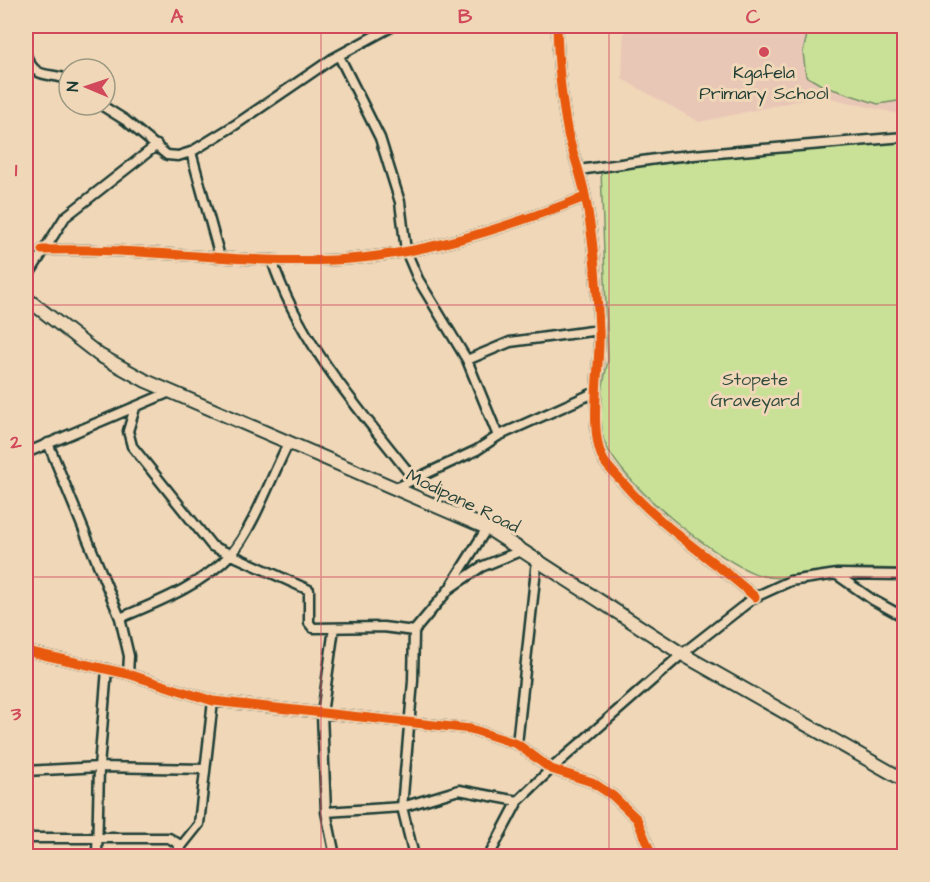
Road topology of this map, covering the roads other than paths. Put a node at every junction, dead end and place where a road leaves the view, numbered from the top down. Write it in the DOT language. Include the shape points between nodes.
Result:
graph roads {
  1 [pos="393,26"];
  2 [pos="557,26"];
  3 [pos="26,55"];
  4 [pos="339,56"];
  5 [pos="57,78"];
  6 [pos="117,116"];
  7 [pos="904,137"];
  8 [pos="157,145"];
  9 [pos="191,152"];
  10 [pos="579,170"];
  11 [pos="585,196"];
  12 [pos="42,250"];
  13 [pos="406,251"];
  14 [pos="220,256"];
  15 [pos="272,260"];
  16 [pos="26,279"];
  17 [pos="26,298"];
  18 [pos="599,330"];
  19 [pos="467,360"];
  20 [pos="170,392"];
  21 [pos="596,392"];
  22 [pos="135,408"];
  23 [pos="498,436"];
  24 [pos="48,443"];
  25 [pos="288,444"];
  26 [pos="26,453"];
  27 [pos="413,478"];
  28 [pos="396,488"];
  29 [pos="486,528"];
  30 [pos="523,550"];
  31 [pos="230,555"];
  32 [pos="537,560"];
  33 [pos="837,574"];
  34 [pos="904,575"];
  35 [pos="450,588"];
  36 [pos="755,597"];
  37 [pos="904,617"];
  38 [pos="120,618"];
  39 [pos="334,628"];
  40 [pos="414,631"];
  41 [pos="26,651"];
  42 [pos="682,654"];
  43 [pos="107,669"];
  44 [pos="128,674"];
  45 [pos="213,701"];
  46 [pos="322,714"];
  47 [pos="408,724"];
  48 [pos="517,744"];
  49 [pos="99,767"];
  50 [pos="205,769"];
  51 [pos="551,769"];
  52 [pos="26,771"];
  53 [pos="904,780"];
  54 [pos="518,801"];
  55 [pos="402,807"];
  56 [pos="326,812"];
  57 [pos="26,838"];
  58 [pos="99,838"];
  59 [pos="180,853"];
  60 [pos="98,856"];
  61 [pos="336,856"];
  62 [pos="414,856"];
  63 [pos="489,856"];
  64 [pos="652,856"];
  1 -- 4 [label="street"];
  2 -- 10 [label="street" via="560,82"];
  3 -- 5 [label="street" via="34,70"];
  4 -- 9 [label="street"];
  4 -- 13 [label="street" via="388,160 400,202"];
  6 -- 8 [label="street"];
  7 -- 10 [label="street" via="670,157"];
  8 -- 9 [label="street" via="172,157"];
  8 -- 12 [label="street" via="74,208"];
  9 -- 14 [label="street"];
  10 -- 11 [label="street"];
  11 -- 13 [label="street" via="522,221"];
  11 -- 18 [label="street"];
  12 -- 14 [label="street"];
  12 -- 16 [label="street"];
  13 -- 15 [label="street" via="333,260"];
  13 -- 19 [label="street" via="428,297"];
  14 -- 15 [label="street"];
  15 -- 27 [label="street" via="302,328"];
  17 -- 20 [label="main road, Modipane Road" via="108,361"];
  18 -- 19 [label="street" via="510,342"];
  18 -- 21 [label="street"];
  19 -- 23 [label="street"];
  20 -- 22 [label="street"];
  20 -- 25 [label="main road, Modipane Road"];
  21 -- 23 [label="street"];
  21 -- 36 [label="street" via="597,436 603,460 676,536"];
  22 -- 24 [label="street"];
  22 -- 31 [label="street" via="128,431 132,446 213,546"];
  23 -- 27 [label="street" via="477,450"];
  24 -- 26 [label="street"];
  24 -- 38 [label="street"];
  25 -- 28 [label="main road, Modipane Road"];
  25 -- 31 [label="street"];
  27 -- 28 [label="street"];
  28 -- 29 [label="main road, Modipane Road"];
  29 -- 30 [label="main road, Modipane Road"];
  29 -- 35 [label="street"];
  30 -- 32 [label="main road, Modipane Road"];
  30 -- 35 [label="street" via="481,567"];
  31 -- 38 [label="street" via="187,587"];
  31 -- 39 [label="street" via="309,590 309,623 313,628"];
  32 -- 42 [label="main road, Modipane Road"];
  32 -- 48 [label="street"];
  33 -- 34 [label="street"];
  33 -- 36 [label="street" via="790,581"];
  33 -- 37 [label="street"];
  35 -- 40 [label="street"];
  36 -- 42 [label="street"];
  38 -- 44 [label="street" via="129,656"];
  39 -- 40 [label="street"];
  39 -- 46 [label="street"];
  40 -- 47 [label="street"];
  41 -- 43 [label="street"];
  42 -- 51 [label="street"];
  42 -- 53 [label="main road, Modipane Road"];
  43 -- 44 [label="street"];
  43 -- 49 [label="street"];
  44 -- 45 [label="street"];
  45 -- 46 [label="street"];
  45 -- 50 [label="street"];
  46 -- 47 [label="street"];
  46 -- 56 [label="street"];
  47 -- 48 [label="street" via="471,729"];
  47 -- 55 [label="street"];
  48 -- 51 [label="street"];
  49 -- 50 [label="street"];
  49 -- 52 [label="street"];
  49 -- 58 [label="street"];
  50 -- 59 [label="street" via="199,824"];
  51 -- 54 [label="street"];
  51 -- 64 [label="street" via="592,782 613,796 637,819"];
  54 -- 55 [label="street" via="459,790"];
  54 -- 63 [label="street"];
  55 -- 56 [label="street"];
  55 -- 62 [label="street"];
  56 -- 61 [label="street"];
  57 -- 58 [label="street"];
  58 -- 59 [label="street" via="170,838"];
  58 -- 60 [label="street"];
}
